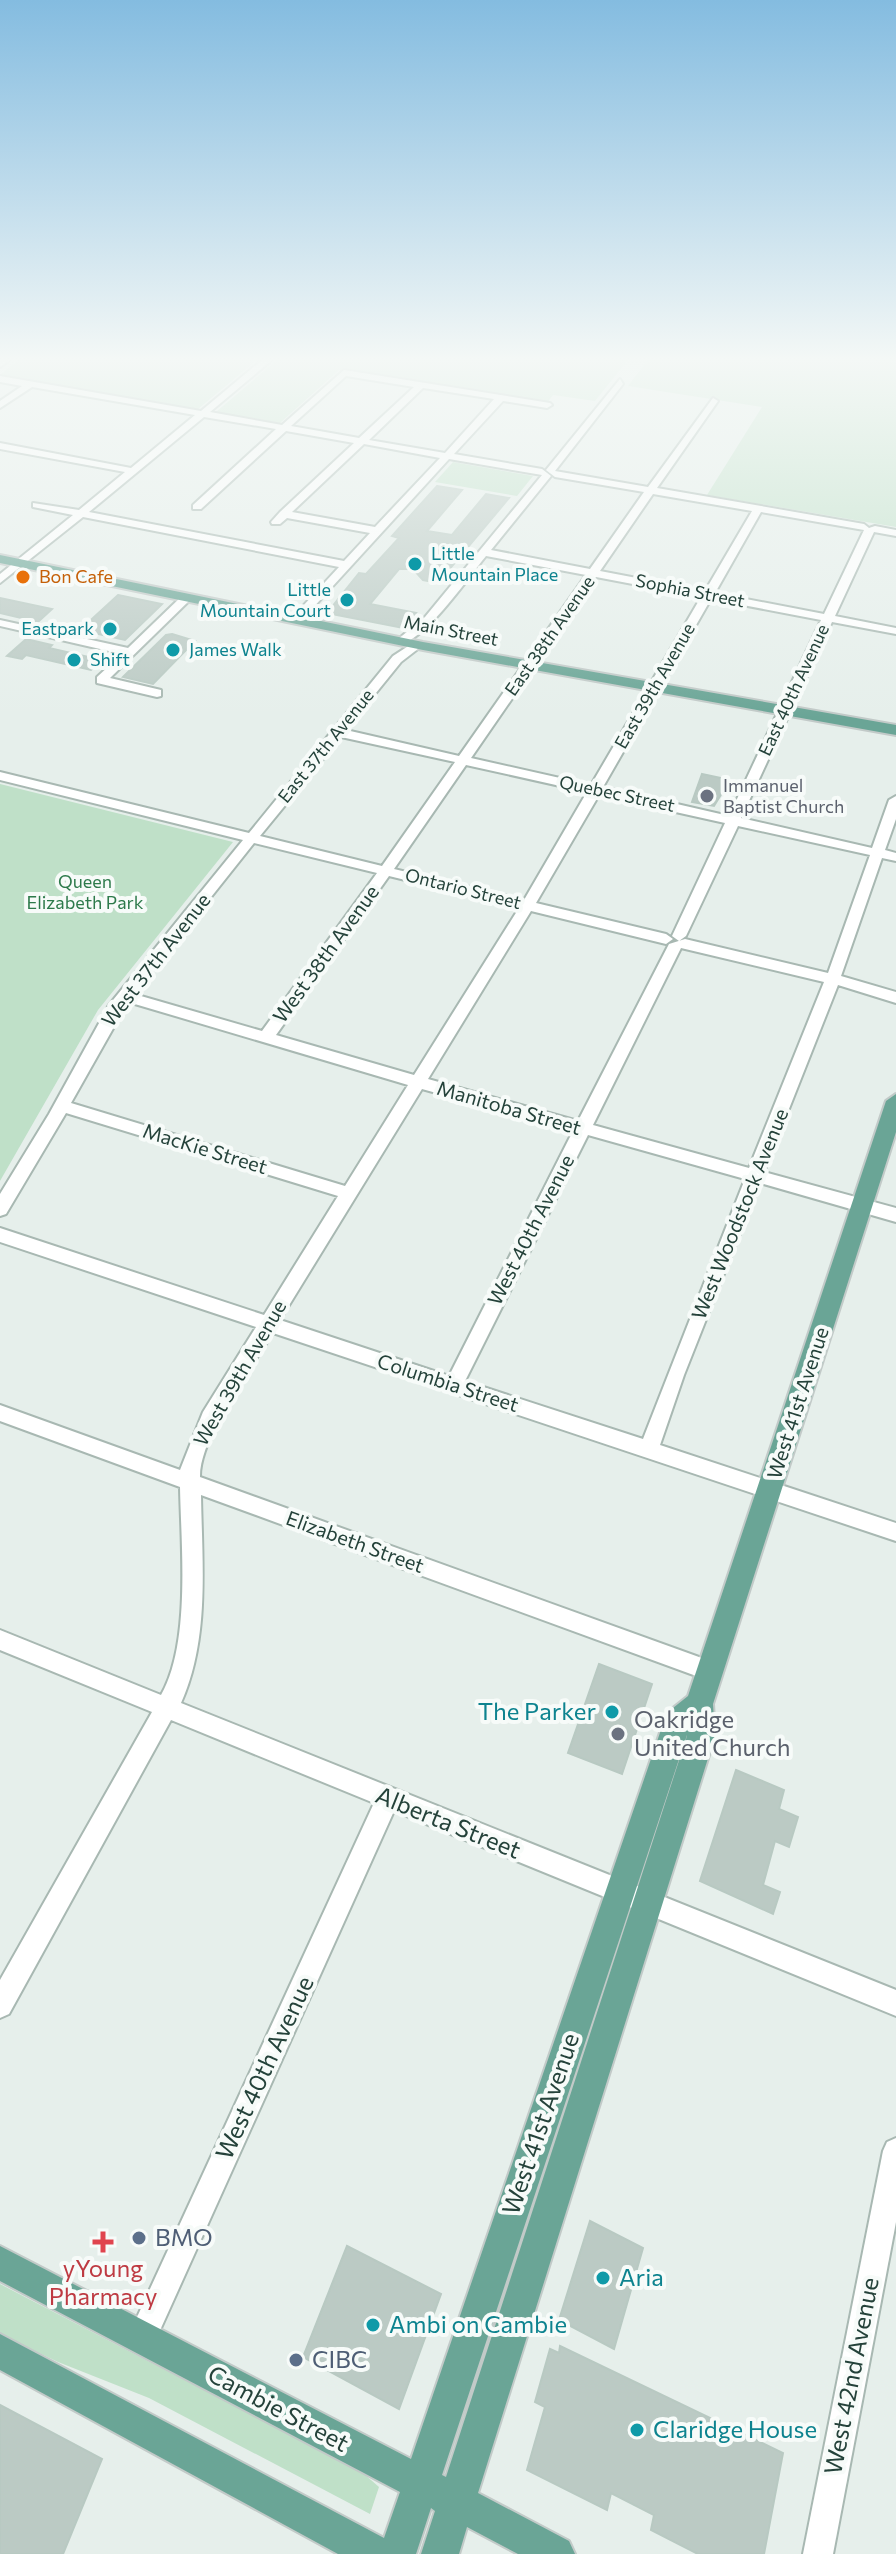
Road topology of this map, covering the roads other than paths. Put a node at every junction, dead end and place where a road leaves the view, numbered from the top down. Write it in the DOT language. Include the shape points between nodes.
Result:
graph roads {
  1 [pos="123,479"];
  2 [pos="227,479"];
  3 [pos="321,479"];
  4 [pos="425,479"];
  5 [pos="543,479"];
  6 [pos="583,479"];
  7 [pos="659,479"];
  8 [pos="651,491"];
  9 [pos="37,505"];
  10 [pos="197,507"];
  11 [pos="758,509"];
  12 [pos="81,514"];
  13 [pos="869,529"];
  14 [pos="377,531"];
  15 [pos="896,533"];
  16 [pos="484,552"];
  17 [pos="0,559"];
  18 [pos="21,563"];
  19 [pos="346,565"];
  20 [pos="594,572"];
  21 [pos="0,580"];
  22 [pos="708,594"];
  23 [pos="186,598"];
  24 [pos="827,618"];
  25 [pos="296,620"];
  26 [pos="0,623"];
  27 [pos="896,631"];
  28 [pos="409,643"];
  29 [pos="130,652"];
  30 [pos="529,665"];
  31 [pos="654,687"];
  32 [pos="157,693"];
  33 [pos="785,710"];
  34 [pos="896,730"];
  35 [pos="337,732"];
  36 [pos="463,760"];
  37 [pos="0,776"];
  38 [pos="596,789"];
  39 [pos="896,800"];
  40 [pos="732,820"];
  41 [pos="252,838"];
  42 [pos="877,852"];
  43 [pos="896,857"];
  44 [pos="386,870"];
  45 [pos="528,905"];
  46 [pos="676,942"];
  47 [pos="833,979"];
  48 [pos="896,995"];
  49 [pos="123,996"];
  50 [pos="266,1037"];
  51 [pos="417,1082"];
  52 [pos="896,1101"];
  53 [pos="61,1106"];
  54 [pos="582,1128"];
  55 [pos="755,1176"];
  56 [pos="348,1193"];
  57 [pos="862,1206"];
  58 [pos="0,1209"];
  59 [pos="896,1215"];
  60 [pos="0,1235"];
  61 [pos="266,1324"];
  62 [pos="454,1384"];
  63 [pos="0,1413"];
  64 [pos="649,1449"];
  65 [pos="189,1482"];
  66 [pos="769,1491"];
  67 [pos="896,1532"];
  68 [pos="0,1640"];
  69 [pos="710,1671"];
  70 [pos="167,1709"];
  71 [pos="388,1799"];
  72 [pos="634,1898"];
  73 [pos="896,2003"];
  74 [pos="0,2005"];
  75 [pos="896,2151"];
  76 [pos="0,2263"];
  77 [pos="142,2338"];
  78 [pos="0,2351"];
  79 [pos="420,2483"];
  80 [pos="457,2502"];
  81 [pos="376,2554"];
  82 [pos="397,2554"];
  83 [pos="440,2554"];
  84 [pos="556,2554"];
  85 [pos="818,2554"];
  1 -- 12 [label="street"];
  2 -- 10 [label="street"];
  3 -- 14 [label="street" via="280,518"];
  4 -- 14 [label="street"];
  5 -- 16 [label="street, East 37th Avenue"];
  6 -- 8 [label="street"];
  7 -- 8 [label="street, East 38th Avenue"];
  8 -- 11 [label="street"];
  8 -- 20 [label="street, East 38th Avenue"];
  9 -- 12 [label="street"];
  11 -- 13 [label="street"];
  11 -- 22 [label="street, East 39th Avenue"];
  12 -- 18 [label="street"];
  12 -- 19 [label="street"];
  13 -- 15 [label="street"];
  13 -- 24 [label="street, East 40th Avenue"];
  14 -- 19 [label="street"];
  16 -- 20 [label="street, Sophia Street"];
  16 -- 28 [label="street, East 37th Avenue"];
  17 -- 18 [label="main road, Main Street"];
  18 -- 21 [label="street"];
  18 -- 23 [label="main road, Main Street"];
  19 -- 25 [label="street"];
  20 -- 22 [label="street, Sophia Street"];
  20 -- 30 [label="street, East 38th Avenue"];
  22 -- 24 [label="street, Sophia Street"];
  22 -- 31 [label="street, East 39th Avenue"];
  23 -- 25 [label="main road, Main Street"];
  23 -- 29 [label="street"];
  24 -- 27 [label="street, Sophia Street"];
  24 -- 33 [label="street, East 40th Avenue"];
  25 -- 28 [label="main road, Main Street"];
  26 -- 29 [label="street"];
  28 -- 30 [label="main road, Main Street"];
  28 -- 35 [label="street, East 37th Avenue"];
  29 -- 32 [label="street" via="101,680"];
  30 -- 31 [label="main road, Main Street"];
  30 -- 36 [label="street, East 38th Avenue"];
  31 -- 33 [label="main road, Main Street"];
  31 -- 38 [label="street, East 39th Avenue"];
  33 -- 34 [label="main road, Main Street"];
  33 -- 40 [label="street, East 40th Avenue"];
  35 -- 36 [label="street, Quebec Street"];
  35 -- 41 [label="street, East 37th Avenue"];
  36 -- 38 [label="street, Quebec Street"];
  36 -- 44 [label="street, East 38th Avenue"];
  37 -- 41 [label="street, Ontario Street"];
  38 -- 40 [label="street, Quebec Street"];
  38 -- 45 [label="street, East 39th Avenue"];
  39 -- 42 [label="street, West Woodstock Avenue"];
  40 -- 42 [label="street, Quebec Street"];
  40 -- 46 [label="street, East 40th Avenue"];
  41 -- 44 [label="street, Ontario Street"];
  41 -- 49 [label="street, West 37th Avenue"];
  42 -- 43 [label="street, Quebec Street"];
  42 -- 47 [label="street, West Woodstock Avenue"];
  44 -- 45 [label="street, Ontario Street"];
  44 -- 50 [label="street, West 38th Avenue"];
  45 -- 46 [label="street, Ontario Street"];
  45 -- 51 [label="street, West 39th Avenue"];
  46 -- 47 [label="street, Ontario Street"];
  46 -- 54 [label="street, West 40th Avenue"];
  47 -- 48 [label="street, Ontario Street"];
  47 -- 55 [label="street, West Woodstock Avenue"];
  49 -- 50 [label="street, Manitoba Street"];
  49 -- 53 [label="street, West 37th Avenue"];
  50 -- 51 [label="street, Manitoba Street"];
  51 -- 54 [label="street, Manitoba Street"];
  51 -- 56 [label="street, West 39th Avenue"];
  52 -- 57 [label="main road, West 41st Avenue"];
  53 -- 56 [label="street, MacKie Street"];
  53 -- 58 [label="street, West 37th Avenue"];
  54 -- 55 [label="street, Manitoba Street"];
  54 -- 62 [label="street, West 40th Avenue"];
  55 -- 57 [label="street, Manitoba Street"];
  55 -- 64 [label="street, West Woodstock Avenue"];
  56 -- 61 [label="street, West 39th Avenue"];
  57 -- 59 [label="street, Manitoba Street"];
  57 -- 66 [label="main road, West 41st Avenue"];
  60 -- 61 [label="street, Columbia Street"];
  61 -- 62 [label="street, Columbia Street"];
  61 -- 65 [label="street, West 39th Avenue" via="204,1429"];
  62 -- 64 [label="street, Columbia Street"];
  63 -- 65 [label="street, Elizabeth Street"];
  64 -- 66 [label="street, Columbia Street"];
  65 -- 69 [label="street, Elizabeth Street"];
  65 -- 70 [label="street, West 39th Avenue" via="192,1597 186,1660"];
  66 -- 67 [label="street, Columbia Street"];
  66 -- 69 [label="main road, West 41st Avenue"];
  68 -- 70 [label="street, Alberta Street"];
  69 -- 72 [label="main road, West 41st Avenue" via="699,1704 701,1736"];
  70 -- 71 [label="street, Alberta Street"];
  70 -- 74 [label="street, West 39th Avenue"];
  71 -- 72 [label="street, Alberta Street"];
  71 -- 77 [label="street, West 40th Avenue"];
  72 -- 73 [label="street, Alberta Street"];
  72 -- 79 [label="main road, West 41st Avenue"];
  72 -- 80 [label="main road, West 41st Avenue"];
  75 -- 85 [label="street, West 42nd Avenue"];
  76 -- 77 [label="main road, Cambie Street"];
  77 -- 79 [label="main road, Cambie Street"];
  78 -- 81 [label="main road"];
  79 -- 80 [label="main road, Cambie Street"];
  79 -- 82 [label="main road, West 41st Avenue"];
  80 -- 83 [label="main road, West 41st Avenue"];
  80 -- 84 [label="main road, Cambie Street"];
}
